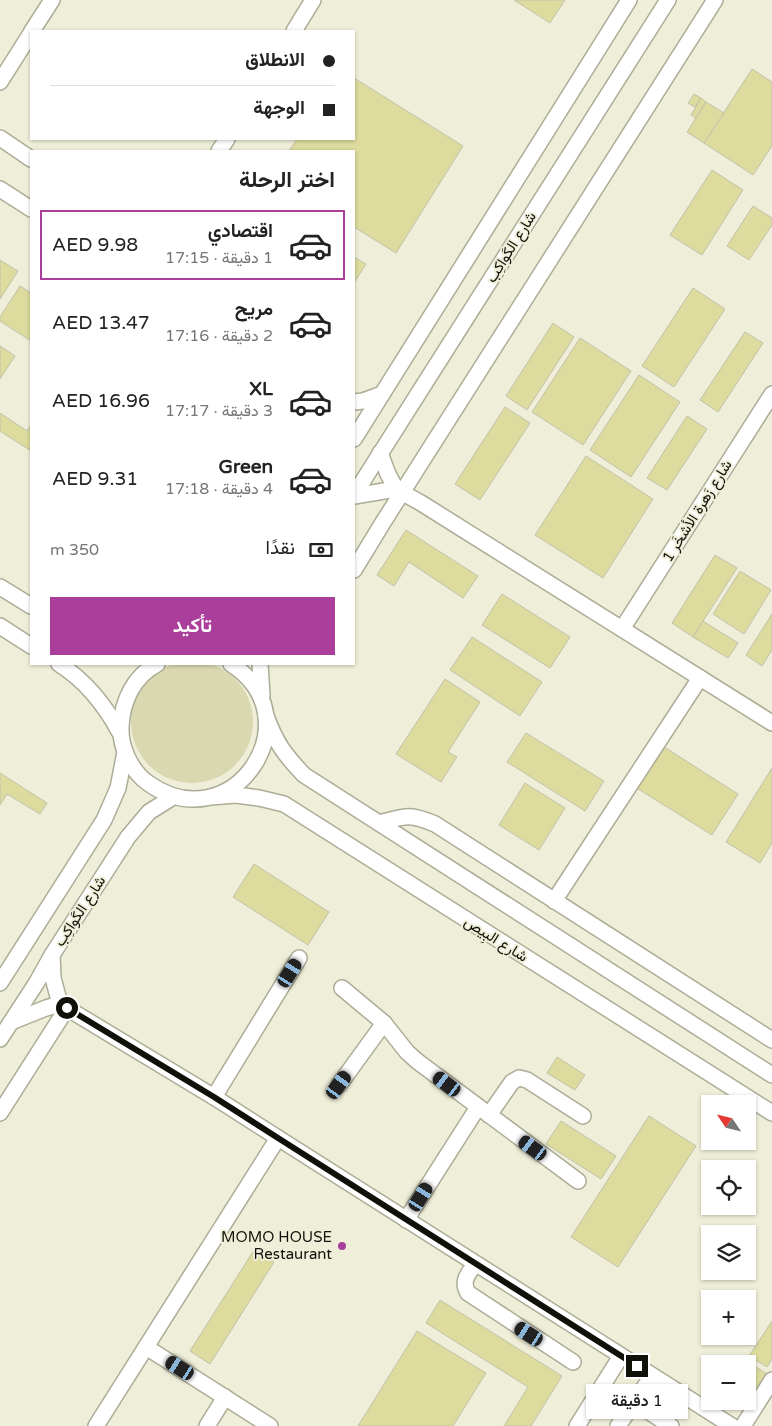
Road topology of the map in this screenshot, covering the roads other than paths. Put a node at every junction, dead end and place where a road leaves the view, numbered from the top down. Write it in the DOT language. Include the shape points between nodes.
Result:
graph roads {
  1 [pos="52,0"];
  2 [pos="313,0"];
  3 [pos="629,0"];
  4 [pos="668,0"];
  5 [pos="715,0"];
  6 [pos="33,30"];
  7 [pos="295,30"];
  8 [pos="30,35"];
  9 [pos="0,82"];
  10 [pos="0,138"];
  11 [pos="30,158"];
  12 [pos="0,189"];
  13 [pos="30,208"];
  14 [pos="382,394"];
  15 [pos="770,401"];
  16 [pos="355,402"];
  17 [pos="355,437"];
  18 [pos="380,453"];
  19 [pos="399,490"];
  20 [pos="355,494"];
  21 [pos="355,496"];
  22 [pos="355,568"];
  23 [pos="0,586"];
  24 [pos="30,605"];
  25 [pos="0,626"];
  26 [pos="622,629"];
  27 [pos="30,645"];
  28 [pos="60,665"];
  29 [pos="155,665"];
  30 [pos="233,665"];
  31 [pos="260,665"];
  32 [pos="700,678"];
  33 [pos="262,700"];
  34 [pos="266,716"];
  35 [pos="772,723"];
  36 [pos="121,734"];
  37 [pos="125,752"];
  38 [pos="173,797"];
  39 [pos="210,797"];
  40 [pos="379,823"];
  41 [pos="554,901"];
  42 [pos="52,955"];
  43 [pos="300,958"];
  44 [pos="0,983"];
  45 [pos="342,988"];
  46 [pos="64,1006"];
  47 [pos="11,1022"];
  48 [pos="384,1023"];
  49 [pos="0,1039"];
  50 [pos="772,1040"];
  51 [pos="772,1075"];
  52 [pos="339,1085"];
  53 [pos="214,1097"];
  54 [pos="483,1111"];
  55 [pos="0,1113"];
  56 [pos="772,1113"];
  57 [pos="582,1116"];
  58 [pos="278,1138"];
  59 [pos="578,1181"];
  60 [pos="406,1220"];
  61 [pos="475,1264"];
  62 [pos="146,1347"];
  63 [pos="621,1356"];
  64 [pos="573,1362"];
  65 [pos="652,1376"];
  66 [pos="772,1380"];
  67 [pos="225,1397"];
  68 [pos="634,1402"];
  69 [pos="96,1426"];
  70 [pos="207,1426"];
  71 [pos="270,1426"];
  72 [pos="577,1426"];
  73 [pos="618,1426"];
  74 [pos="671,1426"];
  75 [pos="732,1426"];
  76 [pos="743,1426"];
  1 -- 6 [label="street"];
  2 -- 7 [label="street"];
  3 -- 14 [label="street, شارع الكَواكِب"];
  4 -- 18 [label="street, شارع الكَواكِب"];
  5 -- 19 [label="street"];
  8 -- 9 [label="street"];
  10 -- 11 [label="street"];
  12 -- 13 [label="street"];
  14 -- 16 [label="street"];
  14 -- 17 [label="street, شارع الكَواكِب"];
  15 -- 26 [label="street, شارع زَهرة الأشخَر 1"];
  18 -- 19 [label="street"];
  18 -- 20 [label="street, شارع الكَواكِب"];
  19 -- 21 [label="street"];
  19 -- 22 [label="street"];
  19 -- 26 [label="street"];
  23 -- 24 [label="street"];
  25 -- 27 [label="street"];
  26 -- 32 [label="street"];
  28 -- 36 [label="street" via="90,689"];
  29 -- 36 [label="street" via="137,680 127,696"];
  30 -- 33 [label="street" via="253,684"];
  31 -- 33 [label="street"];
  32 -- 35 [label="street"];
  32 -- 41 [label="street"];
  33 -- 34 [label="street"];
  34 -- 39 [label="street" via="266,737 259,758 247,776 230,789"];
  34 -- 40 [label="street" via="286,756 304,775"];
  36 -- 37 [label="street"];
  37 -- 38 [label="street" via="144,780"];
  37 -- 44 [label="street, شارع الكَواكِب" via="118,788 104,820"];
  38 -- 39 [label="street, شارع البِيص"];
  38 -- 42 [label="street, شارع الكَواكِب" via="149,812 128,837"];
  39 -- 56 [label="street, شارع البِيص" via="236,795 284,804"];
  40 -- 41 [label="street" via="408,816 435,824"];
  40 -- 51 [label="street"];
  41 -- 50 [label="street"];
  42 -- 46 [label="street" via="53,978"];
  42 -- 47 [label="street, شارع الكَواكِب"];
  43 -- 53 [label="street"];
  45 -- 48 [label="street"];
  46 -- 47 [label="street"];
  46 -- 53 [label="street"];
  46 -- 55 [label="street"];
  47 -- 49 [label="street, شارع الكَواكِب"];
  48 -- 52 [label="street"];
  48 -- 54 [label="street" via="406,1052"];
  53 -- 58 [label="street"];
  54 -- 57 [label="street" via="520,1078"];
  54 -- 59 [label="street"];
  54 -- 60 [label="street"];
  58 -- 60 [label="street"];
  58 -- 62 [label="street"];
  60 -- 61 [label="street"];
  61 -- 63 [label="street"];
  61 -- 64 [label="street" via="464,1285 468,1293"];
  62 -- 67 [label="street"];
  62 -- 69 [label="street"];
  63 -- 65 [label="street"];
  63 -- 72 [label="street"];
  65 -- 68 [label="street"];
  65 -- 75 [label="street"];
  66 -- 76 [label="street"];
  67 -- 70 [label="street"];
  67 -- 71 [label="street"];
  68 -- 73 [label="street"];
  68 -- 74 [label="street"];
}
